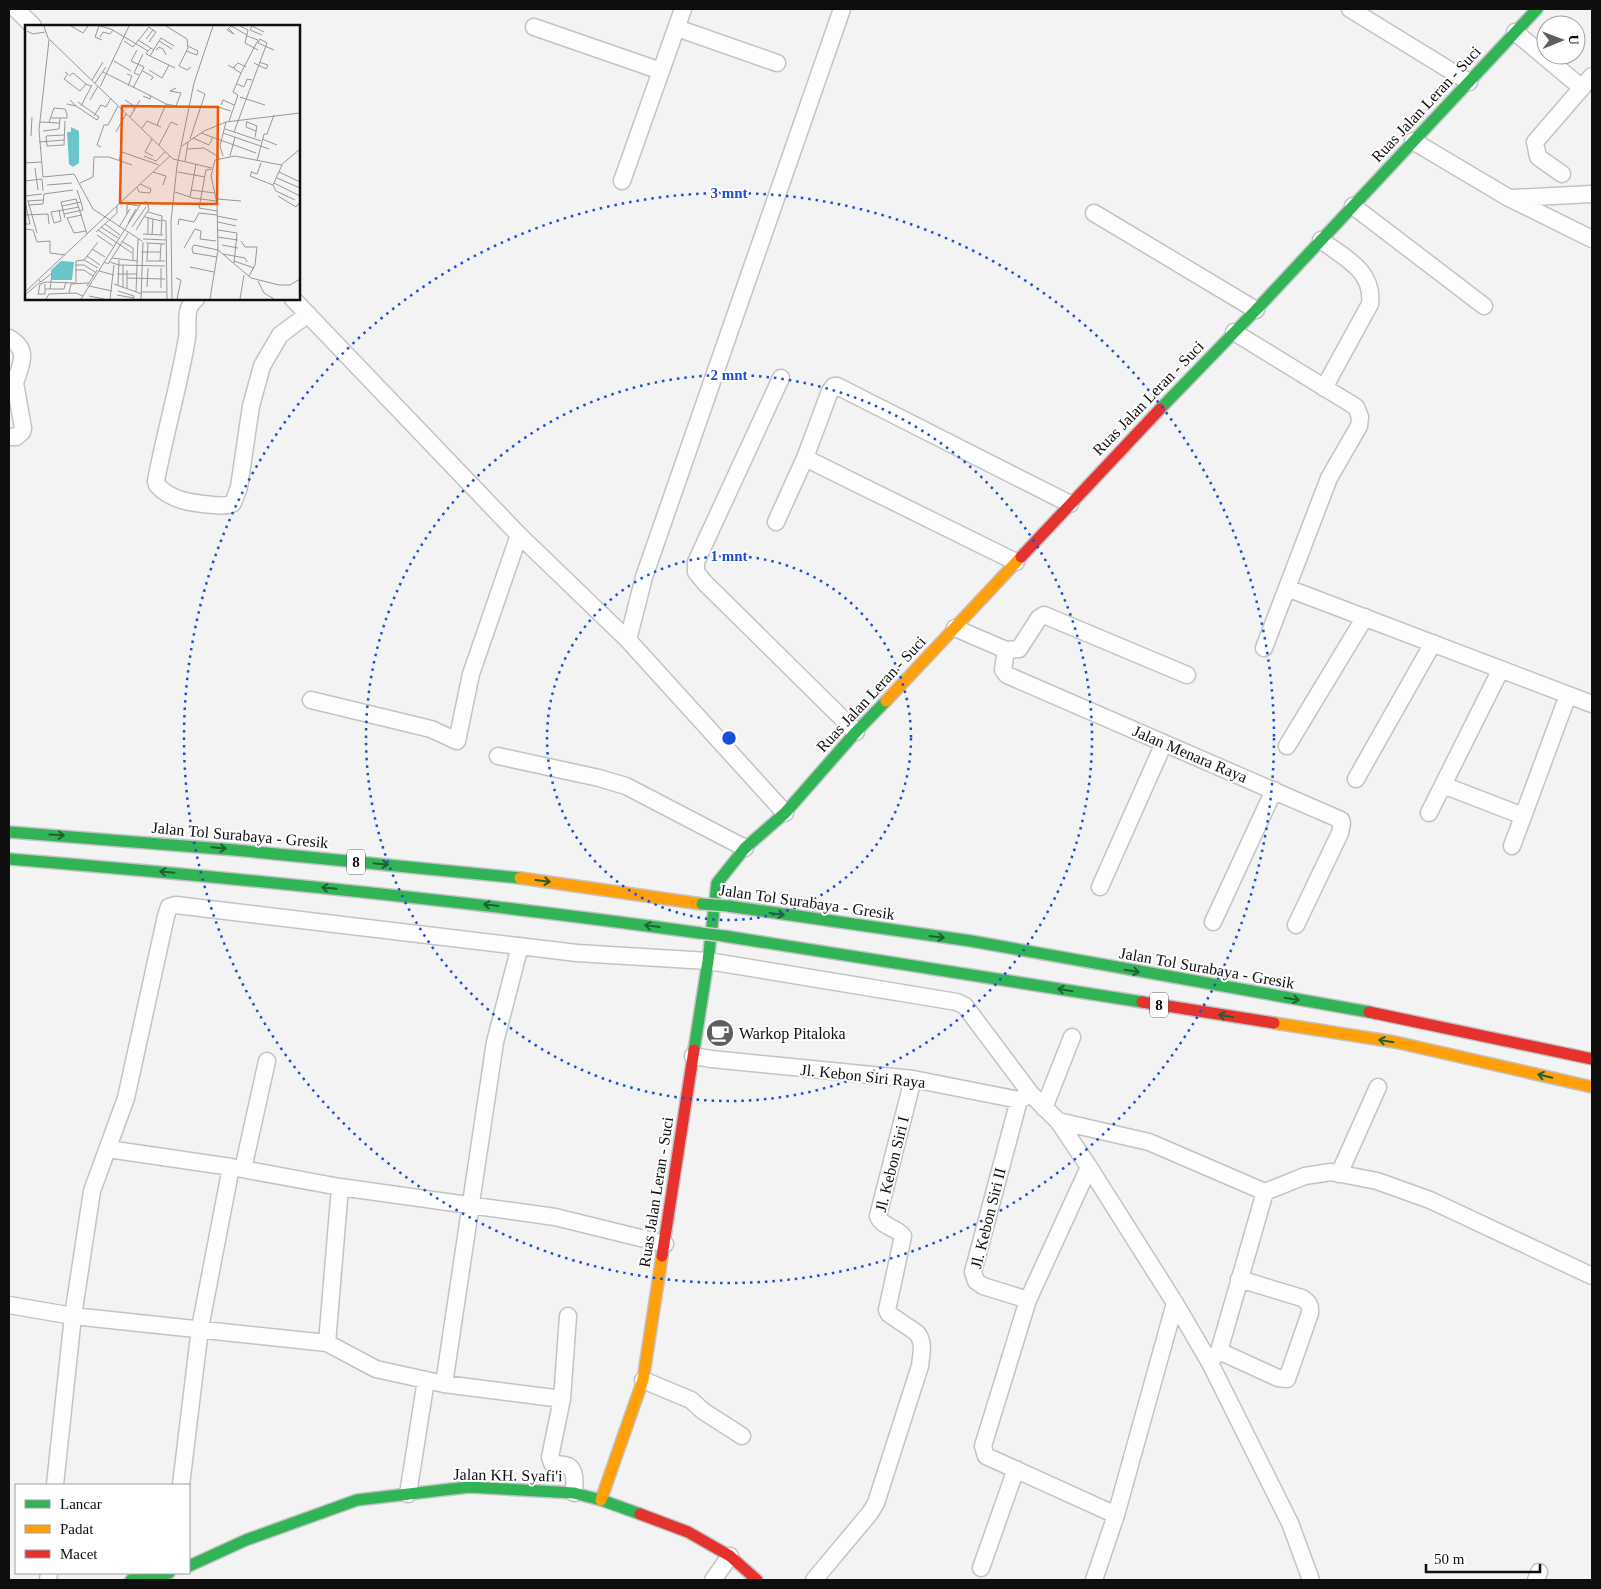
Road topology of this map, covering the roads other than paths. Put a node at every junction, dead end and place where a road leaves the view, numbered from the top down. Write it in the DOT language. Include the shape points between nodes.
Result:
graph roads {
  1 [pos="16,9"];
  2 [pos="683,9"];
  3 [pos="842,9"];
  4 [pos="1350,9"];
  5 [pos="1536,9"];
  6 [pos="32,25"];
  7 [pos="534,27"];
  8 [pos="676,28"];
  9 [pos="1516,32"];
  10 [pos="777,63"];
  11 [pos="661,71"];
  12 [pos="1469,82"];
  13 [pos="1587,82"];
  14 [pos="1413,141"];
  15 [pos="1562,174"];
  16 [pos="622,181"];
  17 [pos="1592,194"];
  18 [pos="1558,196"];
  19 [pos="1509,198"];
  20 [pos="1353,206"];
  21 [pos="1094,213"];
  22 [pos="1547,217"];
  23 [pos="1592,239"];
  24 [pos="1321,240"];
  25 [pos="195,300"];
  26 [pos="295,300"];
  27 [pos="1484,306"];
  28 [pos="1256,310"];
  29 [pos="308,314"];
  30 [pos="1234,332"];
  31 [pos="9,338"];
  32 [pos="781,378"];
  33 [pos="12,381"];
  34 [pos="1324,388"];
  35 [pos="9,437"];
  36 [pos="804,458"];
  37 [pos="1070,504"];
  38 [pos="776,522"];
  39 [pos="519,534"];
  40 [pos="1016,562"];
  41 [pos="1287,588"];
  42 [pos="1365,617"];
  43 [pos="955,628"];
  44 [pos="628,640"];
  45 [pos="1433,643"];
  46 [pos="1264,648"];
  47 [pos="1006,650"];
  48 [pos="1500,669"];
  49 [pos="1187,675"];
  50 [pos="1568,695"];
  51 [pos="311,700"];
  52 [pos="1592,704"];
  53 [pos="856,732"];
  54 [pos="1164,743"];
  55 [pos="1288,746"];
  56 [pos="498,756"];
  57 [pos="1356,779"];
  58 [pos="1443,785"];
  59 [pos="1274,790"];
  60 [pos="785,813"];
  61 [pos="1429,814"];
  62 [pos="1523,816"];
  63 [pos="9,832"];
  64 [pos="1512,846"];
  65 [pos="745,848"];
  66 [pos="9,860"];
  67 [pos="1100,887"];
  68 [pos="1213,922"];
  69 [pos="1296,925"];
  70 [pos="520,946"];
  71 [pos="708,961"];
  72 [pos="1072,1037"];
  73 [pos="694,1056"];
  74 [pos="1592,1059"];
  75 [pos="267,1061"];
  76 [pos="913,1080"];
  77 [pos="1378,1087"];
  78 [pos="1592,1087"];
  79 [pos="1025,1097"];
  80 [pos="1044,1108"];
  81 [pos="1058,1121"];
  82 [pos="108,1149"];
  83 [pos="1089,1167"];
  84 [pos="237,1168"];
  85 [pos="1339,1174"];
  86 [pos="340,1187"];
  87 [pos="1265,1192"];
  88 [pos="472,1205"];
  89 [pos="665,1244"];
  90 [pos="1592,1276"];
  91 [pos="1239,1279"];
  92 [pos="1028,1300"];
  93 [pos="1175,1302"];
  94 [pos="9,1305"];
  95 [pos="73,1316"];
  96 [pos="568,1316"];
  97 [pos="200,1328"];
  98 [pos="326,1343"];
  99 [pos="1215,1357"];
  100 [pos="426,1380"];
  101 [pos="643,1380"];
  102 [pos="444,1384"];
  103 [pos="562,1399"];
  104 [pos="742,1436"];
  105 [pos="1016,1469"];
  106 [pos="55,1484"];
  107 [pos="181,1484"];
  108 [pos="574,1493"];
  109 [pos="408,1494"];
  110 [pos="601,1500"];
  111 [pos="1116,1515"];
  112 [pos="730,1556"];
  113 [pos="190,1566"];
  114 [pos="981,1568"];
  115 [pos="164,1574"];
  116 [pos="131,1580"];
  117 [pos="713,1580"];
  118 [pos="757,1580"];
  119 [pos="814,1580"];
  120 [pos="1094,1580"];
  121 [pos="1311,1580"];
  1 -- 6 [label="street"];
  2 -- 8 [label="street"];
  3 -- 44 [label="street" via="648,568"];
  4 -- 12 [label="street"];
  5 -- 9 [label="main road, Ruas Jalan Leran - Suci"];
  7 -- 11 [label="street"];
  8 -- 10 [label="street"];
  8 -- 11 [label="street"];
  9 -- 12 [label="main road, Ruas Jalan Leran - Suci"];
  9 -- 13 [label="street"];
  11 -- 16 [label="street"];
  12 -- 14 [label="main road, Ruas Jalan Leran - Suci"];
  13 -- 15 [label="street" via="1535,142 1538,158"];
  14 -- 19 [label="street"];
  14 -- 20 [label="main road, Ruas Jalan Leran - Suci"];
  17 -- 18 [label="street"];
  18 -- 19 [label="street"];
  18 -- 22 [label="street"];
  19 -- 22 [label="street"];
  20 -- 24 [label="main road, Ruas Jalan Leran - Suci"];
  20 -- 27 [label="street"];
  21 -- 28 [label="street"];
  22 -- 23 [label="street"];
  24 -- 28 [label="main road, Ruas Jalan Leran - Suci"];
  24 -- 34 [label="street" via="1362,272 1371,296 1370,304"];
  25 -- 29 [label="street" via="189,305 188,336 156,481 169,495 199,504 228,506 232,503 262,366 280,335"];
  26 -- 29 [label="street"];
  28 -- 30 [label="main road, Ruas Jalan Leran - Suci"];
  29 -- 39 [label="street"];
  30 -- 34 [label="street"];
  30 -- 37 [label="main road, Ruas Jalan Leran - Suci"];
  31 -- 33 [label="street" via="20,347 23,357"];
  32 -- 53 [label="street" via="696,562 696,572"];
  33 -- 35 [label="street" via="23,428 16,437"];
  34 -- 41 [label="street" via="1356,407 1359,426 1329,478"];
  36 -- 37 [label="street" via="830,391 834,386 840,386"];
  36 -- 38 [label="street"];
  36 -- 40 [label="street"];
  37 -- 40 [label="main road, Ruas Jalan Leran - Suci"];
  39 -- 44 [label="street"];
  39 -- 51 [label="street" via="471,674 457,741 431,729"];
  40 -- 43 [label="main road, Ruas Jalan Leran - Suci"];
  41 -- 42 [label="street"];
  41 -- 46 [label="street"];
  42 -- 45 [label="street"];
  42 -- 55 [label="street"];
  43 -- 47 [label="street"];
  43 -- 53 [label="main road, Ruas Jalan Leran - Suci"];
  44 -- 60 [label="street"];
  45 -- 48 [label="street"];
  45 -- 57 [label="street"];
  47 -- 49 [label="street" via="1020,649 1044,615"];
  47 -- 54 [label="street, Jalan Menara Raya" via="1003,670 1007,675"];
  48 -- 50 [label="street"];
  48 -- 58 [label="street"];
  50 -- 52 [label="street"];
  50 -- 62 [label="street"];
  53 -- 60 [label="main road, Ruas Jalan Leran - Suci"];
  54 -- 59 [label="street, Jalan Menara Raya"];
  54 -- 67 [label="street"];
  56 -- 65 [label="street" via="626,786"];
  58 -- 61 [label="street"];
  58 -- 62 [label="street"];
  59 -- 68 [label="street"];
  59 -- 69 [label="street, Jalan Menara Raya" via="1342,823"];
  60 -- 65 [label="main road, Ruas Jalan Leran - Suci"];
  62 -- 64 [label="street"];
  63 -- 74 [label="main road, Jalan Tol Surabaya - Gresik / 8, one-way, bridge" via="491,875 728,906 971,941 1391,1016"];
  65 -- 71 [label="main road, Ruas Jalan Leran - Suci" via="717,883"];
  78 -- 66 [label="main road, 8, one-way, bridge" via="1395,1042 724,936 417,896"];
  70 -- 71 [label="street" via="577,954"];
  70 -- 82 [label="street" via="176,904 169,907 126,1098"];
  70 -- 88 [label="street" via="495,1042"];
  71 -- 73 [label="main road, Ruas Jalan Leran - Suci"];
  71 -- 79 [label="street" via="957,1002 965,1006"];
  72 -- 80 [label="street"];
  73 -- 76 [label="street, Jl. Kebon Siri Raya"];
  73 -- 89 [label="main road, Ruas Jalan Leran - Suci"];
  75 -- 84 [label="street"];
  76 -- 79 [label="street, Jl. Kebon Siri Raya"];
  76 -- 119 [label="street, Jl. Kebon Siri I" via="878,1216 883,1224 904,1236 887,1310 920,1337 920,1366 876,1503"];
  77 -- 85 [label="street"];
  79 -- 80 [label="street"];
  79 -- 92 [label="street, Jl. Kebon Siri II" via="973,1272 976,1281 983,1286"];
  80 -- 81 [label="street"];
  81 -- 83 [label="street"];
  81 -- 87 [label="street" via="1149,1142"];
  82 -- 84 [label="street"];
  82 -- 95 [label="street" via="92,1191"];
  83 -- 92 [label="street"];
  83 -- 93 [label="street"];
  84 -- 86 [label="street"];
  84 -- 97 [label="street"];
  85 -- 87 [label="street" via="1305,1176"];
  85 -- 90 [label="street" via="1377,1181 1430,1200"];
  86 -- 88 [label="street"];
  86 -- 98 [label="street"];
  87 -- 91 [label="street"];
  88 -- 89 [label="street" via="555,1217"];
  88 -- 102 [label="street"];
  89 -- 101 [label="main road, Ruas Jalan Leran - Suci"];
  91 -- 99 [label="street"];
  91 -- 99 [label="street" via="1302,1298 1311,1307 1310,1313 1287,1379"];
  92 -- 105 [label="street" via="983,1446 986,1456"];
  93 -- 99 [label="street"];
  93 -- 111 [label="street"];
  94 -- 95 [label="street"];
  95 -- 97 [label="street"];
  95 -- 106 [label="street"];
  96 -- 103 [label="street"];
  97 -- 98 [label="street"];
  97 -- 107 [label="street"];
  98 -- 100 [label="street" via="376,1369"];
  99 -- 121 [label="street" via="1290,1523"];
  100 -- 102 [label="street"];
  100 -- 109 [label="street"];
  101 -- 104 [label="street" via="691,1400"];
  101 -- 110 [label="main road, Ruas Jalan Leran - Suci"];
  102 -- 103 [label="street"];
  103 -- 108 [label="street" via="550,1457 552,1463 572,1470"];
  105 -- 111 [label="street"];
  105 -- 114 [label="street"];
  108 -- 109 [label="main road, Jalan KH. Syafi'i" via="469,1487"];
  108 -- 110 [label="main road, Jalan KH. Syafi'i"];
  109 -- 113 [label="main road, Jalan KH. Syafi'i" via="357,1500 246,1540"];
  110 -- 112 [label="main road, Jalan KH. Syafi'i" via="688,1532"];
  111 -- 120 [label="street"];
  112 -- 117 [label="street"];
  112 -- 118 [label="main road, Jalan KH. Syafi'i"];
  115 -- 116 [label="main road"];
}
